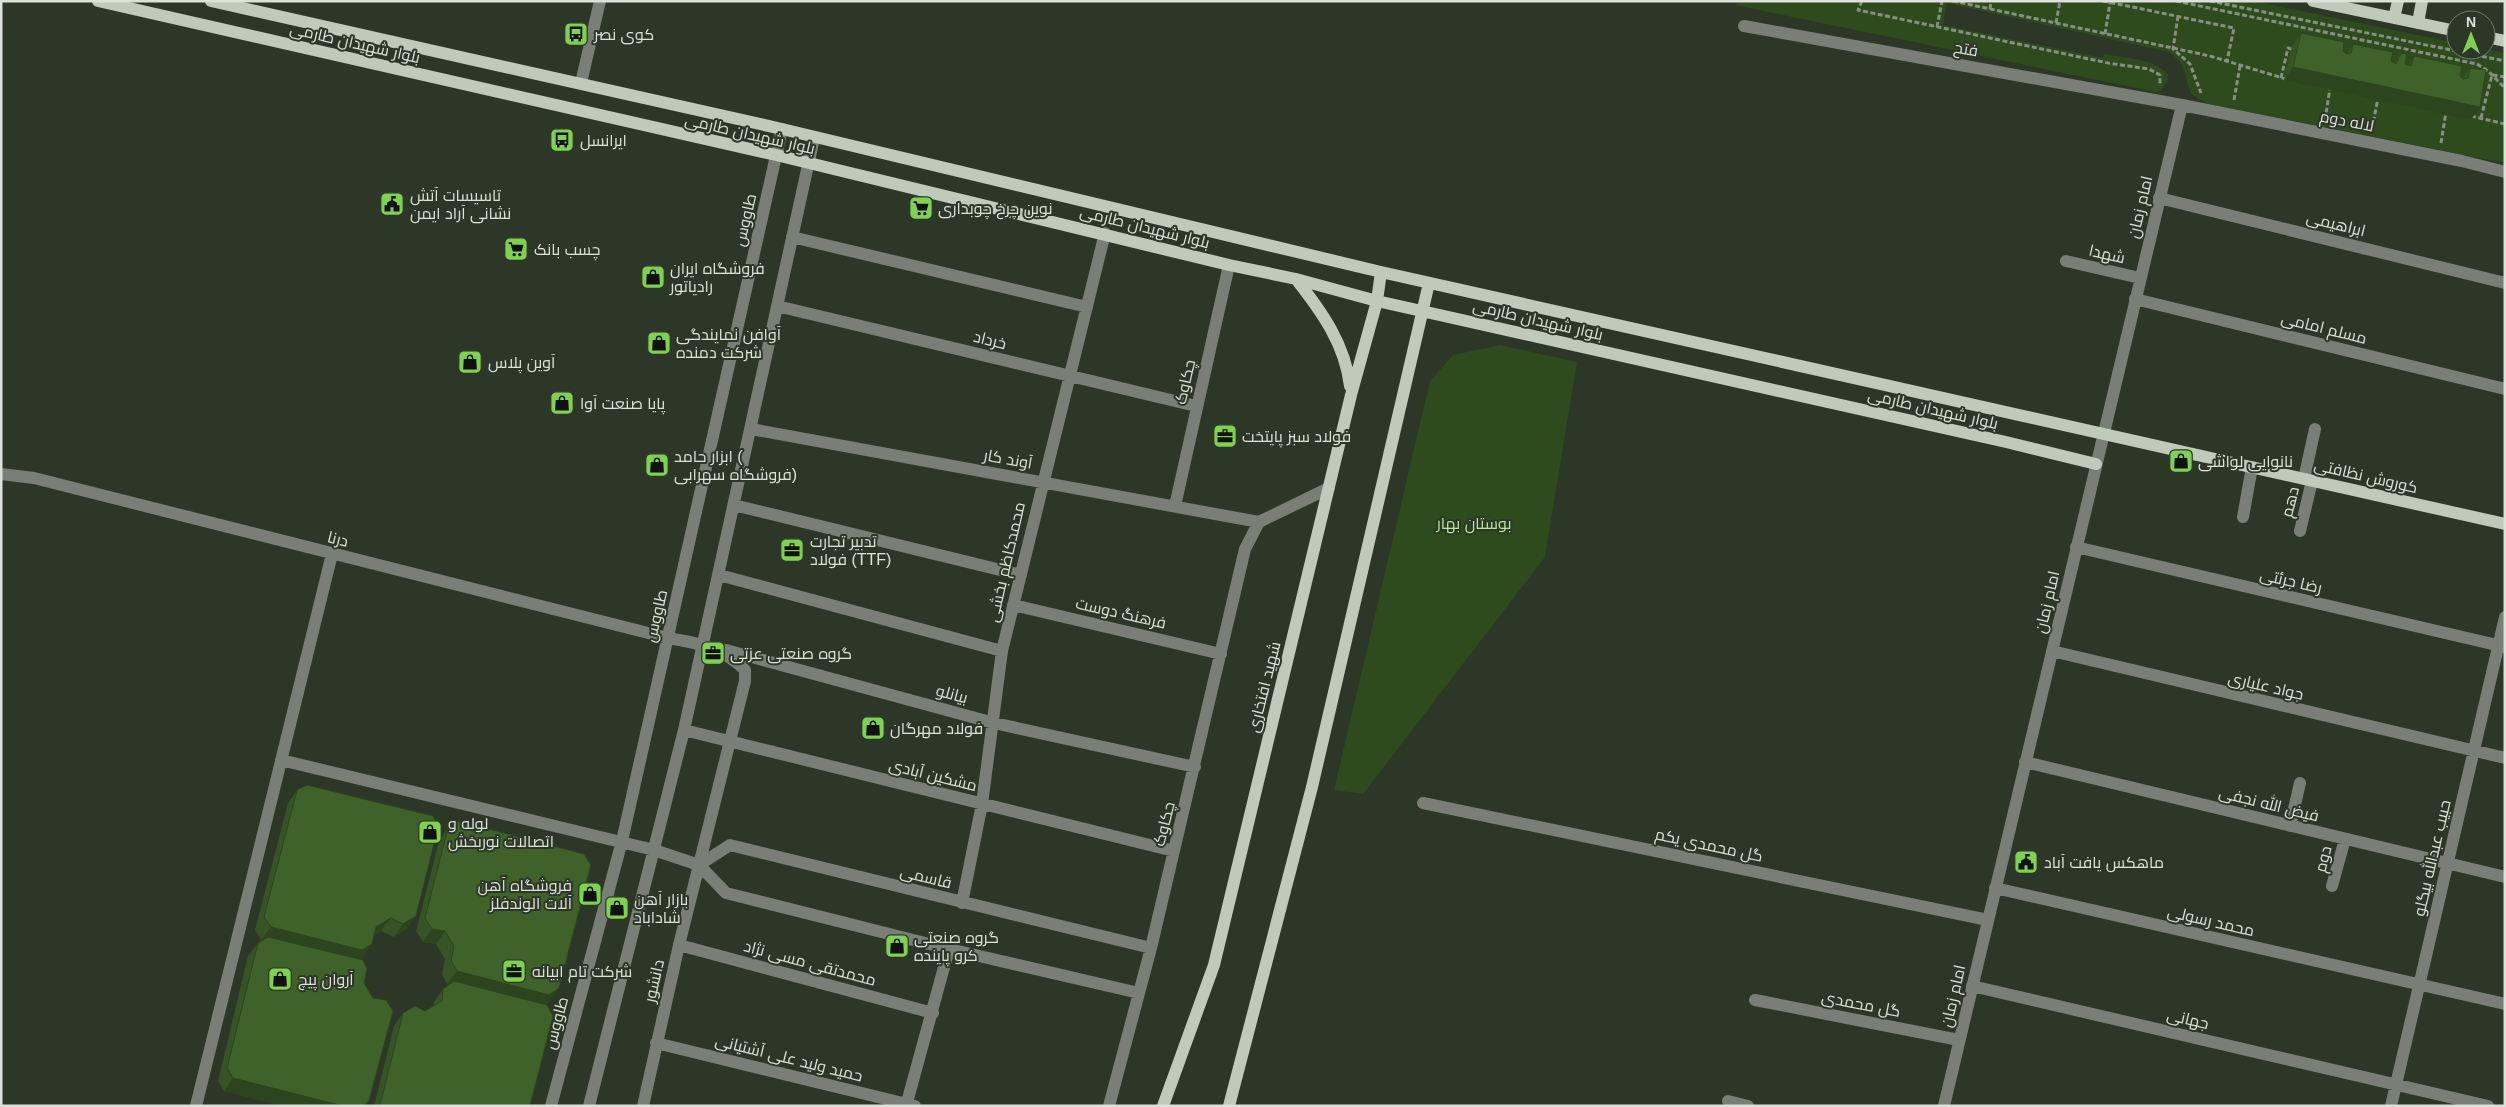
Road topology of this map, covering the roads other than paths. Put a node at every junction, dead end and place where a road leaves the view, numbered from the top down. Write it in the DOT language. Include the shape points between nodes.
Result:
graph roads {
  1 [pos="98,1"];
  2 [pos="211,1"];
  3 [pos="600,1"];
  4 [pos="2312,1"];
  5 [pos="2398,1"];
  6 [pos="2422,1"];
  7 [pos="2394,18"];
  8 [pos="2418,23"];
  9 [pos="1744,26"];
  10 [pos="2446,29"];
  11 [pos="581,83"];
  12 [pos="2182,105"];
  13 [pos="782,130"];
  14 [pos="814,138"];
  15 [pos="776,155"];
  16 [pos="808,164"];
  17 [pos="2505,172"];
  18 [pos="2159,198"];
  19 [pos="1105,233"];
  20 [pos="792,237"];
  21 [pos="2066,261"];
  22 [pos="1229,265"];
  23 [pos="1382,272"];
  24 [pos="2140,278"];
  25 [pos="1296,279"];
  26 [pos="1429,283"];
  27 [pos="2505,283"];
  28 [pos="2135,299"];
  29 [pos="1377,300"];
  30 [pos="777,306"];
  31 [pos="1086,307"];
  32 [pos="1421,310"];
  33 [pos="1070,376"];
  34 [pos="2505,389"];
  35 [pos="1351,394"];
  36 [pos="1196,406"];
  37 [pos="751,428"];
  38 [pos="2315,429"];
  39 [pos="2103,433"];
  40 [pos="2096,464"];
  41 [pos="2252,467"];
  42 [pos="1,474"];
  43 [pos="2308,480"];
  44 [pos="1042,482"];
  45 [pos="1329,488"];
  46 [pos="734,505"];
  47 [pos="1175,506"];
  48 [pos="2243,518"];
  49 [pos="1259,522"];
  50 [pos="2505,524"];
  51 [pos="2300,531"];
  52 [pos="2076,548"];
  53 [pos="332,554"];
  54 [pos="719,575"];
  55 [pos="1021,575"];
  56 [pos="1013,605"];
  57 [pos="2505,617"];
  58 [pos="668,638"];
  59 [pos="704,644"];
  60 [pos="2501,646"];
  61 [pos="1002,651"];
  62 [pos="2052,651"];
  63 [pos="1221,654"];
  64 [pos="994,723"];
  65 [pos="684,730"];
  66 [pos="730,742"];
  67 [pos="2474,751"];
  68 [pos="2505,758"];
  69 [pos="281,760"];
  70 [pos="2025,762"];
  71 [pos="1195,767"];
  72 [pos="2300,783"];
  73 [pos="1423,803"];
  74 [pos="982,804"];
  75 [pos="2290,826"];
  76 [pos="2345,839"];
  77 [pos="622,842"];
  78 [pos="654,850"];
  79 [pos="1174,851"];
  80 [pos="2448,863"];
  81 [pos="699,865"];
  82 [pos="2505,877"];
  83 [pos="2332,886"];
  84 [pos="1995,888"];
  85 [pos="962,903"];
  86 [pos="1988,920"];
  87 [pos="679,945"];
  88 [pos="1151,948"];
  89 [pos="950,950"];
  90 [pos="2419,985"];
  91 [pos="1972,986"];
  92 [pos="1139,993"];
  93 [pos="1755,1000"];
  94 [pos="2505,1004"];
  95 [pos="933,1012"];
  96 [pos="1959,1040"];
  97 [pos="656,1042"];
  98 [pos="2396,1083"];
  99 [pos="1728,1101"];
  100 [pos="909,1105"];
  101 [pos="1946,1105"];
  102 [pos="196,1106"];
  103 [pos="550,1106"];
  104 [pos="589,1106"];
  105 [pos="643,1106"];
  106 [pos="1109,1106"];
  107 [pos="1164,1106"];
  108 [pos="1229,1106"];
  109 [pos="1748,1106"];
  110 [pos="2391,1106"];
  111 [pos="2488,1106"];
  1 -- 15 [label="main road, بلوار شهیدان طارمی"];
  2 -- 11 [label="main road, بلوار شهیدان طارمی"];
  3 -- 11 [label="street"];
  4 -- 7 [label="main road"];
  5 -- 7 [label="main road"];
  6 -- 8 [label="main road"];
  7 -- 8 [label="main road"];
  8 -- 10 [label="main road"];
  9 -- 12 [label="street, فتح"];
  11 -- 13 [label="main road, بلوار شهیدان طارمی"];
  12 -- 17 [label="street, لاله دوم"];
  12 -- 18 [label="street, امام زمان"];
  13 -- 14 [label="main road, بلوار شهیدان طارمی"];
  13 -- 15 [label="street, طاووس"];
  14 -- 16 [label="street"];
  14 -- 23 [label="main road, بلوار شهیدان طارمی"];
  15 -- 16 [label="main road, بلوار شهیدان طارمی"];
  15 -- 58 [label="street, طاووس"];
  16 -- 19 [label="main road, بلوار شهیدان طارمی"];
  16 -- 20 [label="street"];
  18 -- 24 [label="street, امام زمان"];
  18 -- 27 [label="street, ابراهیمی"];
  19 -- 22 [label="main road, بلوار شهیدان طارمی"];
  19 -- 31 [label="street, محمدکاظم بخشی"];
  20 -- 30 [label="street"];
  20 -- 31 [label="street"];
  21 -- 24 [label="street, شهدا"];
  22 -- 25 [label="main road, بلوار شهیدان طارمی"];
  22 -- 36 [label="street, چکاوک"];
  23 -- 26 [label="main road, بلوار شهیدان طارمی"];
  23 -- 29 [label="main road, شهید افتخاری"];
  24 -- 28 [label="street, امام زمان"];
  25 -- 29 [label="main road, بلوار شهیدان طارمی"];
  25 -- 35 [label="main road" via="1325,316 1338,341 1348,369"];
  26 -- 32 [label="main road"];
  26 -- 39 [label="main road, بلوار شهیدان طارمی"];
  28 -- 34 [label="street, مسلم امامی"];
  28 -- 39 [label="street, امام زمان"];
  29 -- 32 [label="main road, بلوار شهیدان طارمی"];
  29 -- 35 [label="main road, شهید افتخاری"];
  30 -- 33 [label="street, خرداد"];
  30 -- 37 [label="street"];
  31 -- 33 [label="street, محمدکاظم بخشی"];
  32 -- 40 [label="main road, بلوار شهیدان طارمی"];
  32 -- 108 [label="main road" via="1312,787"];
  33 -- 36 [label="street, خرداد"];
  33 -- 44 [label="street, محمدکاظم بخشی"];
  35 -- 45 [label="main road, شهید افتخاری"];
  36 -- 47 [label="street, چکاوک"];
  37 -- 44 [label="street, آوند کار"];
  37 -- 46 [label="street"];
  38 -- 43 [label="street, دهم"];
  39 -- 40 [label="street, امام زمان"];
  39 -- 41 [label="main road, کوروش نظافتی"];
  40 -- 52 [label="street, امام زمان"];
  41 -- 43 [label="main road, کوروش نظافتی"];
  41 -- 48 [label="street"];
  42 -- 53 [label="street, درنا" via="34,478"];
  43 -- 50 [label="main road, کوروش نظافتی"];
  43 -- 51 [label="street, دهم"];
  44 -- 47 [label="street, آوند کار"];
  44 -- 55 [label="street, محمدکاظم بخشی"];
  45 -- 49 [label="street"];
  45 -- 107 [label="main road, شهید افتخاری" via="1214,965"];
  46 -- 54 [label="street"];
  46 -- 55 [label="street"];
  47 -- 49 [label="street, آوند کار"];
  49 -- 63 [label="street, چکاوک" via="1245,549"];
  52 -- 60 [label="street, رضا جرئتی"];
  52 -- 62 [label="street, امام زمان"];
  53 -- 58 [label="street, درنا"];
  53 -- 69 [label="street"];
  54 -- 59 [label="street"];
  54 -- 61 [label="street"];
  55 -- 56 [label="street, محمدکاظم بخشی"];
  56 -- 61 [label="street, محمدکاظم بخشی"];
  56 -- 63 [label="street, فرهنگ دوست"];
  57 -- 60 [label="street, حبیب عبدالله بیگلو"];
  58 -- 59 [label="street, درنا"];
  58 -- 77 [label="street, طاووس"];
  59 -- 64 [label="street, بیانلو"];
  59 -- 65 [label="street"];
  59 -- 66 [label="street, دانشور" via="734,659 745,670"];
  60 -- 67 [label="street, حبیب عبدالله بیگلو"];
  61 -- 64 [label="street, محمدکاظم بخشی"];
  62 -- 67 [label="street, جواد علیاری"];
  62 -- 70 [label="street, امام زمان"];
  63 -- 71 [label="street, چکاوک"];
  64 -- 71 [label="street, بیانلو"];
  64 -- 74 [label="street, محمدکاظم بخشی"];
  65 -- 66 [label="street, مشکین آبادی"];
  65 -- 78 [label="street"];
  66 -- 74 [label="street, مشکین آبادی"];
  66 -- 81 [label="street, دانشور"];
  67 -- 68 [label="street, جواد علیاری"];
  67 -- 80 [label="street, حبیب عبدالله بیگلو"];
  69 -- 77 [label="street"];
  69 -- 102 [label="street"];
  70 -- 75 [label="street, فیض الله نجفی"];
  70 -- 84 [label="street, امام زمان"];
  71 -- 79 [label="street, چکاوک"];
  72 -- 75 [label="street"];
  73 -- 86 [label="street, گل محمدی یکم"];
  74 -- 79 [label="street, مشکین آبادی"];
  74 -- 85 [label="street, محمدکاظم بخشی"];
  75 -- 76 [label="street, فیض الله نجفی"];
  76 -- 80 [label="street, فیض الله نجفی"];
  76 -- 83 [label="street, دوم"];
  77 -- 78 [label="street"];
  77 -- 103 [label="street, طاووس"];
  78 -- 81 [label="street"];
  78 -- 104 [label="street"];
  79 -- 88 [label="street, چکاوک"];
  80 -- 82 [label="street, فیض الله نجفی"];
  80 -- 90 [label="street, حبیب عبدالله بیگلو"];
  81 -- 85 [label="street, قاسمی" via="730,845"];
  81 -- 87 [label="street, دانشور"];
  81 -- 89 [label="street" via="726,893"];
  84 -- 86 [label="street, امام زمان"];
  84 -- 90 [label="street, محمد رسولی"];
  85 -- 88 [label="street, قاسمی"];
  86 -- 91 [label="street, امام زمان"];
  87 -- 95 [label="street, محمدتقی مسی نژاد"];
  87 -- 97 [label="street, دانشور"];
  88 -- 92 [label="street, چکاوک"];
  89 -- 92 [label="street"];
  89 -- 95 [label="street"];
  90 -- 94 [label="street, محمد رسولی"];
  90 -- 98 [label="street, حبیب عبدالله بیگلو"];
  91 -- 96 [label="street, امام زمان"];
  91 -- 98 [label="street, جهانی"];
  92 -- 106 [label="street, چکاوک"];
  93 -- 96 [label="street, گل محمدی"];
  95 -- 100 [label="street"];
  96 -- 101 [label="street, امام زمان"];
  97 -- 100 [label="street, حمید ولید علی آشتیانی"];
  97 -- 105 [label="street, دانشور"];
  98 -- 110 [label="street, حبیب عبدالله بیگلو"];
  98 -- 111 [label="street, جهانی"];
  99 -- 109 [label="street"];
}
